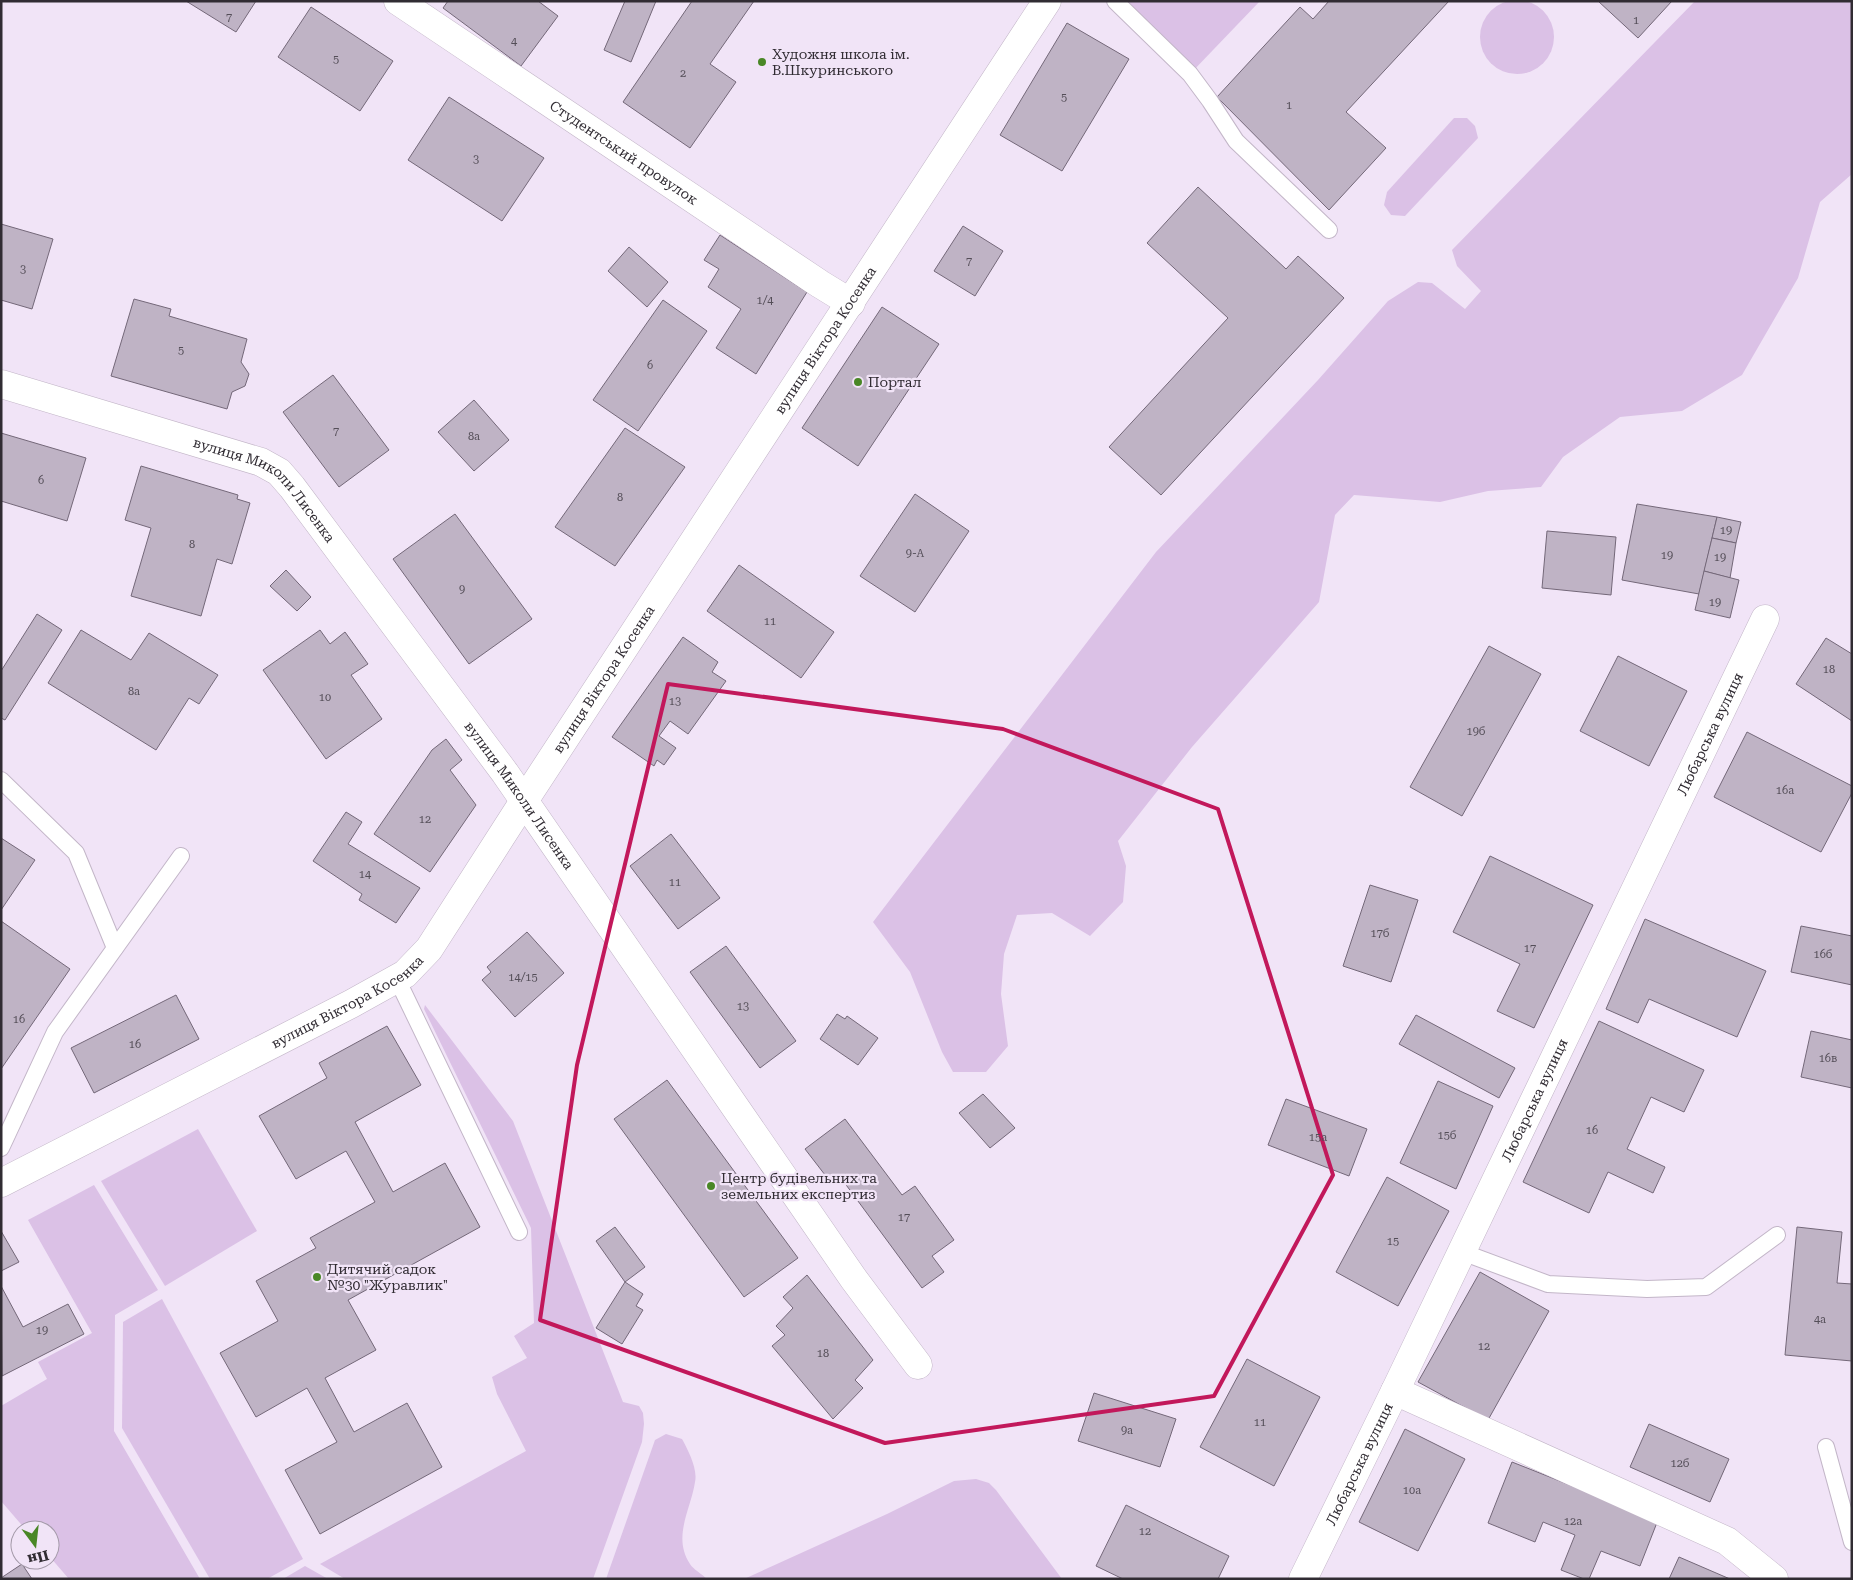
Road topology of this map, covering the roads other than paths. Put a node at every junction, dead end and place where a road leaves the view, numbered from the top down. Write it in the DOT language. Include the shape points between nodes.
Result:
graph roads {
  1 [pos="398,1"];
  2 [pos="1048,1"];
  3 [pos="1115,1"];
  4 [pos="1328,230"];
  5 [pos="851,302"];
  6 [pos="1,384"];
  7 [pos="1765,619"];
  8 [pos="1,780"];
  9 [pos="524,801"];
  10 [pos="181,856"];
  11 [pos="115,948"];
  12 [pos="397,979"];
  13 [pos="1,1148"];
  14 [pos="1,1183"];
  15 [pos="519,1232"];
  16 [pos="1776,1235"];
  17 [pos="1462,1252"];
  18 [pos="918,1365"];
  19 [pos="1395,1391"];
  20 [pos="1826,1446"];
  21 [pos="1852,1542"];
  22 [pos="1303,1579"];
  23 [pos="1774,1579"];
  1 -- 5 [label="street, Студентський провулок"];
  2 -- 5 [label="street, вулиця Віктора Косенка"];
  3 -- 4 [label="lane" via="1190,74 1236,141"];
  5 -- 9 [label="street, вулиця Віктора Косенка"];
  6 -- 9 [label="street, вулиця Миколи Лисенка" via="261,462 278,472 292,486"];
  7 -- 17 [label="street, Любарська вулиця"];
  8 -- 11 [label="lane" via="76,853"];
  9 -- 12 [label="street, вулиця Віктора Косенка" via="429,949"];
  9 -- 18 [label="street, вулиця Миколи Лисенка" via="853,1278"];
  10 -- 11 [label="lane"];
  11 -- 13 [label="lane" via="55,1032"];
  12 -- 14 [label="street, вулиця Віктора Косенка"];
  12 -- 15 [label="lane"];
  16 -- 17 [label="lane" via="1706,1287 1647,1289 1548,1284"];
  17 -- 19 [label="street, Любарська вулиця"];
  19 -- 22 [label="street, Любарська вулиця"];
  19 -- 23 [label="street" via="1726,1541"];
  20 -- 21 [label="lane"];
}
